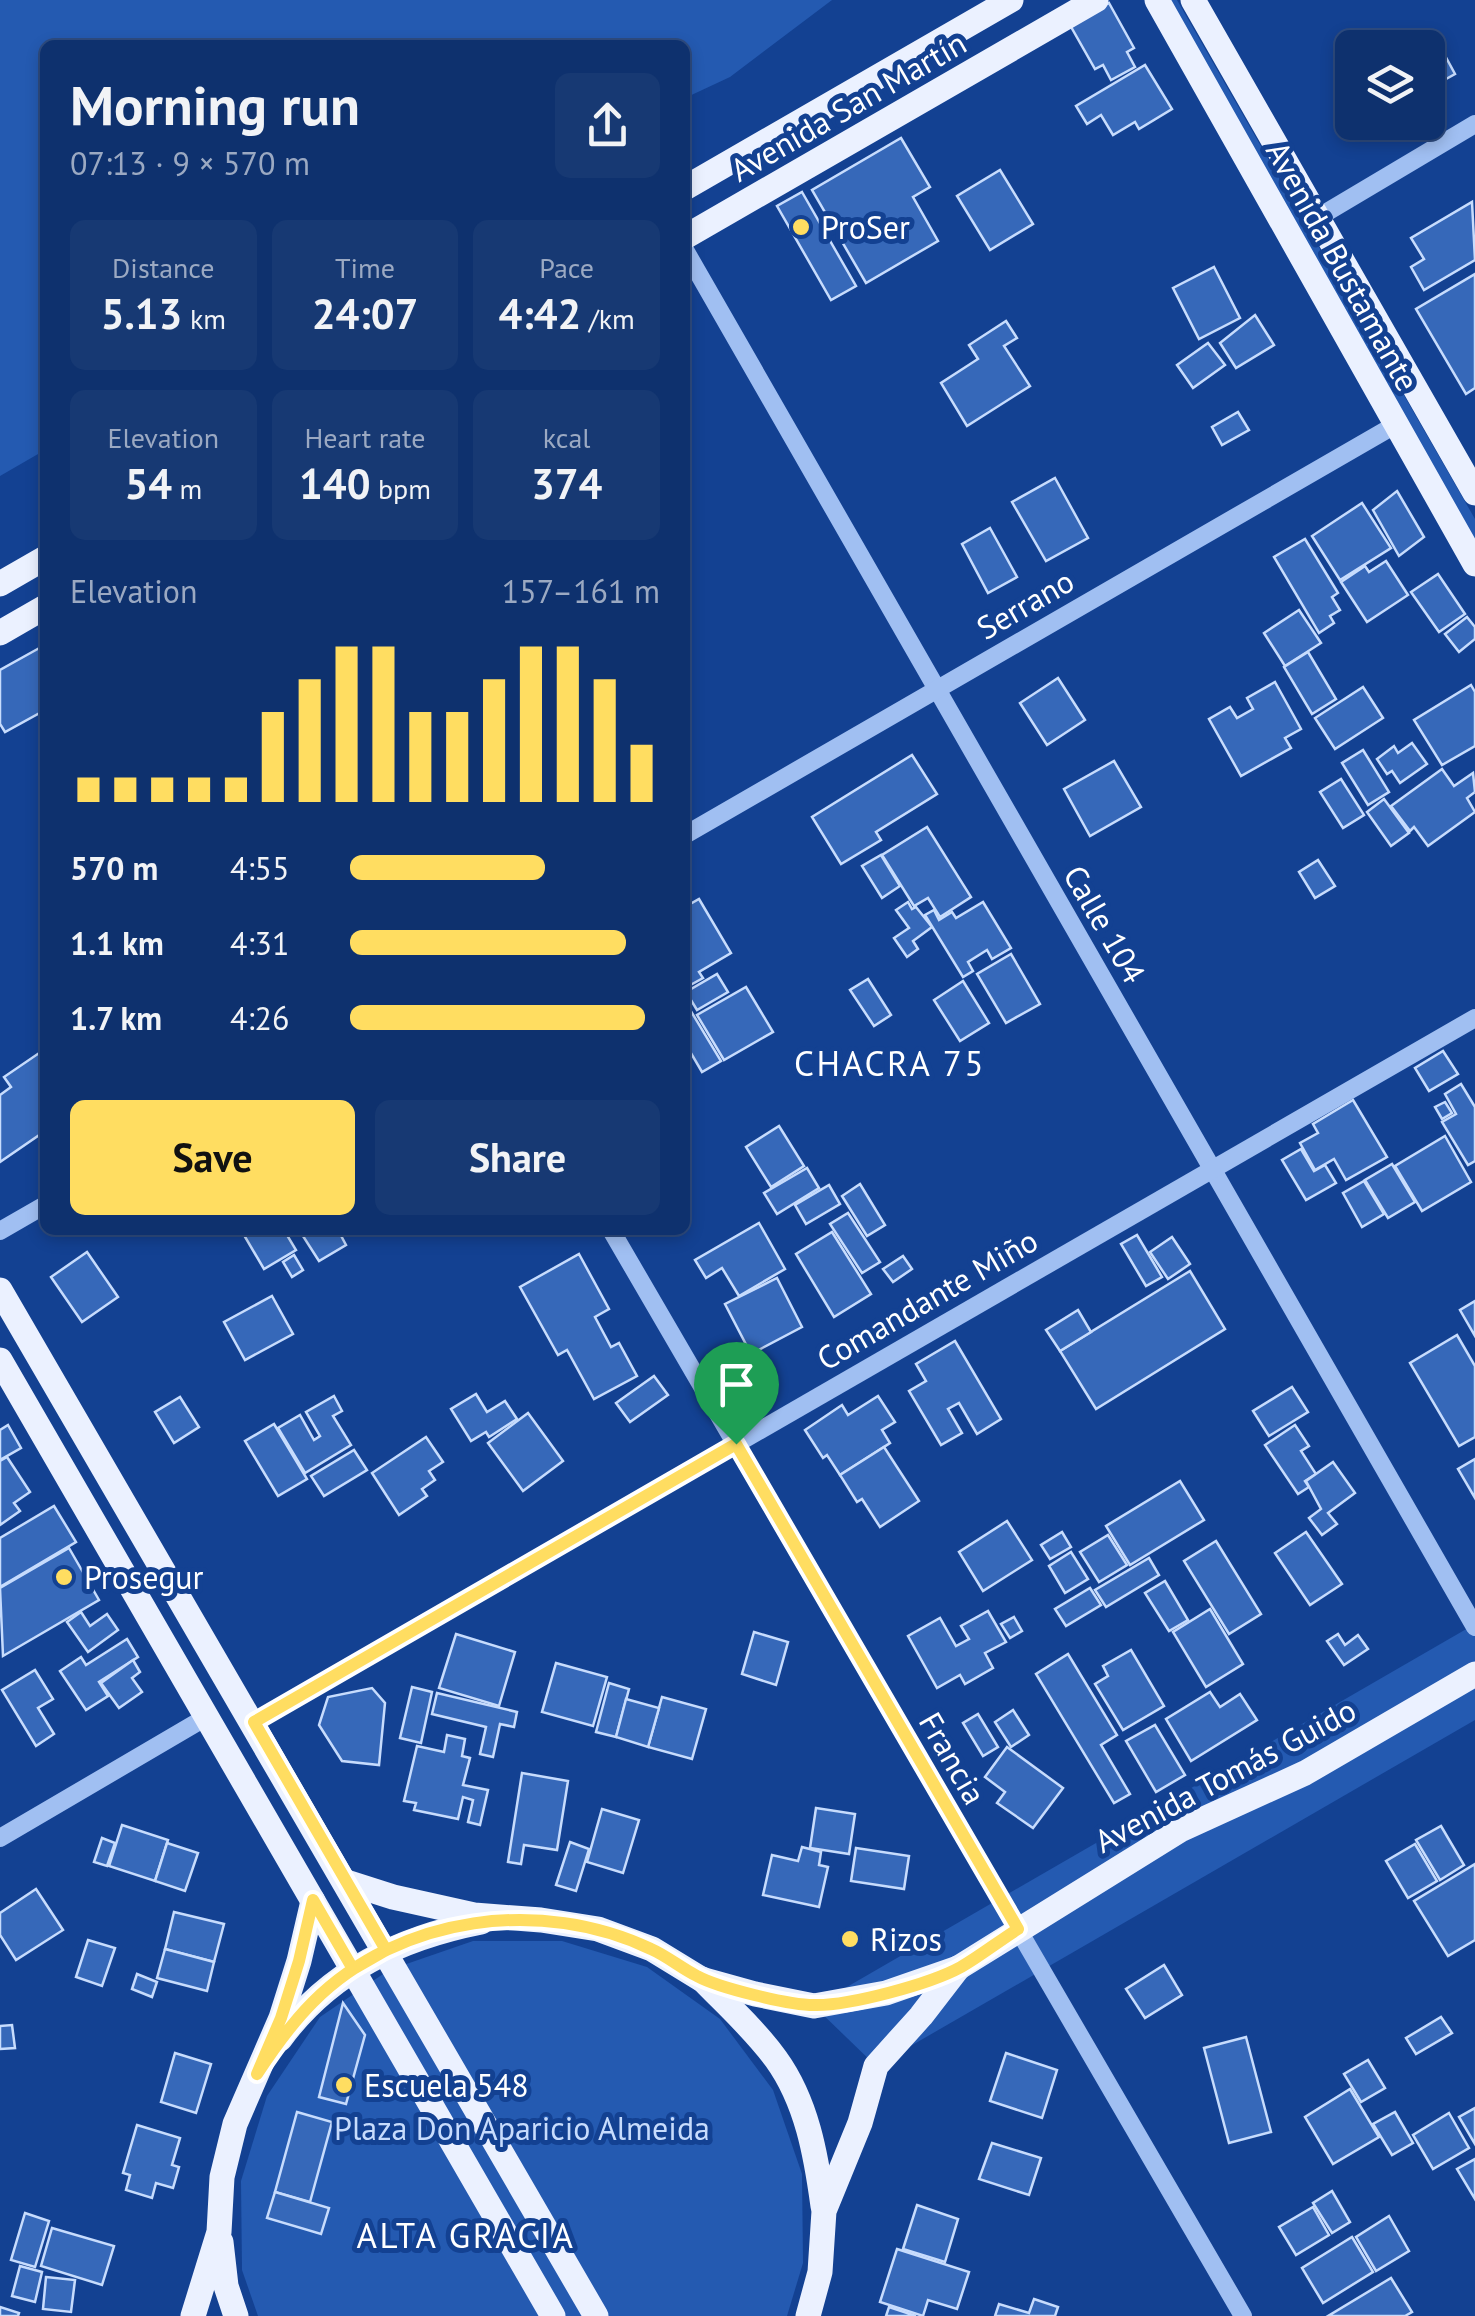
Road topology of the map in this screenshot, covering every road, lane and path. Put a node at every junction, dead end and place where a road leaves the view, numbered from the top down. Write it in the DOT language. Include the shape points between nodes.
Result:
graph roads {
  1 [pos="1010,0"];
  2 [pos="1096,0"];
  3 [pos="1157,0"];
  4 [pos="1193,0"];
  5 [pos="1475,124"];
  6 [pos="690,185"];
  7 [pos="1317,218"];
  8 [pos="690,235"];
  9 [pos="690,259"];
  10 [pos="1395,425"];
  11 [pos="1475,493"];
  12 [pos="40,561"];
  13 [pos="1475,564"];
  14 [pos="0,584"];
  15 [pos="40,610"];
  16 [pos="0,633"];
  17 [pos="935,691"];
  18 [pos="690,832"];
  19 [pos="1475,1018"];
  20 [pos="1212,1170"];
  21 [pos="40,1208"];
  22 [pos="0,1231"];
  23 [pos="614,1235"];
  24 [pos="0,1290"];
  25 [pos="0,1360"];
  26 [pos="736,1444"];
  27 [pos="1475,1627"];
  28 [pos="1475,1674"];
  29 [pos="208,1716"];
  30 [pos="254,1722"];
  31 [pos="0,1838"];
  32 [pos="346,1882"];
  33 [pos="313,1900"];
  34 [pos="541,1920"];
  35 [pos="1018,1929"];
  36 [pos="386,1950"];
  37 [pos="958,1968"];
  38 [pos="353,1969"];
  39 [pos="701,1978"];
  40 [pos="257,2074"];
  41 [pos="824,2211"];
  42 [pos="538,2216"];
  43 [pos="220,2232"];
  44 [pos="506,2234"];
  45 [pos="193,2316"];
  46 [pos="236,2316"];
  47 [pos="554,2316"];
  48 [pos="596,2316"];
  49 [pos="808,2316"];
  50 [pos="1243,2316"];
  1 -- 6 [label="main road, Avenida San Martín"];
  2 -- 8 [label="main road, Avenida San Martín"];
  3 -- 10 [label="main road, Avenida Bustamante"];
  4 -- 7 [label="main road, Avenida Bustamante"];
  5 -- 7 [label="street"];
  7 -- 11 [label="main road, Avenida Bustamante"];
  9 -- 17 [label="street, Calle 104"];
  10 -- 13 [label="main road, Avenida Bustamante"];
  10 -- 17 [label="street, Serrano"];
  12 -- 14 [label="main road"];
  15 -- 16 [label="main road"];
  17 -- 18 [label="street, Serrano"];
  17 -- 20 [label="street, Calle 104"];
  19 -- 20 [label="street, Comandante Miño"];
  20 -- 26 [label="street, Comandante Miño"];
  20 -- 27 [label="street, Calle 104"];
  21 -- 22 [label="street"];
  23 -- 26 [label="street, Francia"];
  24 -- 30 [label="main road"];
  25 -- 29 [label="main road"];
  26 -- 30 [label="street, Comandante Miño"];
  26 -- 35 [label="street, Francia"];
  28 -- 35 [label="main road, Avenida Tomás Guido" via="1305,1773 1182,1828"];
  29 -- 31 [label="street"];
  29 -- 33 [label="main road"];
  30 -- 32 [label="main road"];
  32 -- 34 [label="main road, Avenida Tomás Guido" via="474,1915"];
  32 -- 36 [label="main road"];
  33 -- 38 [label="main road"];
  33 -- 40 [label="main road, Avenida Tomás Guido" via="286,2004"];
  34 -- 36 [label="main road, Avenida Tomás Guido" via="487,1921"];
  34 -- 39 [label="main road, Avenida Tomás Guido" via="634,1942"];
  35 -- 37 [label="main road, Avenida Tomás Guido"];
  35 -- 50 [label="street, Francia"];
  36 -- 38 [label="main road, Avenida Tomás Guido"];
  36 -- 42 [label="main road"];
  37 -- 39 [label="main road, Avenida Tomás Guido" via="886,1993 814,2006"];
  37 -- 41 [label="main road, Avenida Tomás Guido" via="876,2066"];
  38 -- 40 [label="main road, Avenida Tomás Guido" via="315,2000"];
  38 -- 44 [label="main road"];
  39 -- 41 [label="main road, Avenida Tomás Guido" via="759,2038 792,2088 816,2154"];
  40 -- 43 [label="main road, Avenida Tomás Guido" via="222,2177"];
  41 -- 49 [label="main road, Avenida Tomás Guido" via="820,2272"];
  42 -- 44 [label="main road"];
  42 -- 48 [label="main road"];
  43 -- 45 [label="main road, Avenida Tomás Guido"];
  43 -- 46 [label="main road, Avenida Tomás Guido"];
  44 -- 47 [label="main road"];
}
